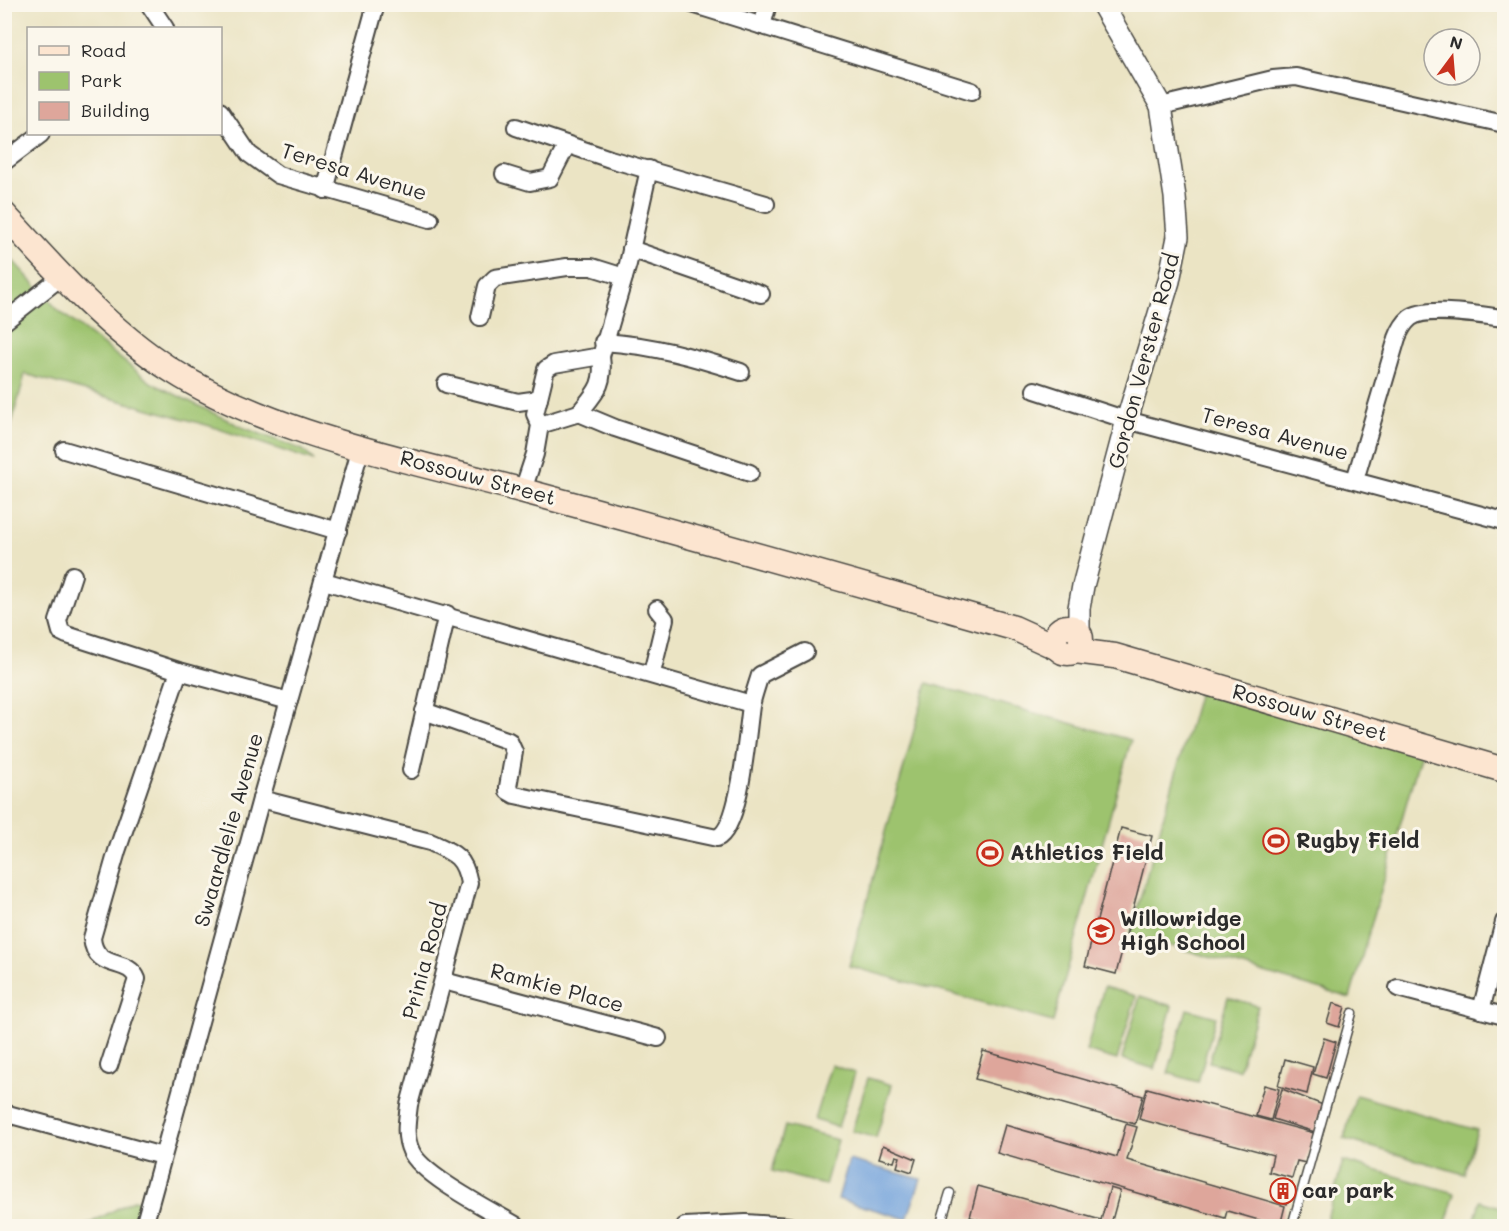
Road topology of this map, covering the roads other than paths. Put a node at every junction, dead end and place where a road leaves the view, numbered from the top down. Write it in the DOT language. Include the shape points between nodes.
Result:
graph roads {
  1 [pos="149,4"];
  2 [pos="376,4"];
  3 [pos="692,4"];
  4 [pos="768,4"];
  5 [pos="1102,4"];
  6 [pos="762,26"];
  7 [pos="164,27"];
  8 [pos="972,91"];
  9 [pos="1161,105"];
  10 [pos="222,114"];
  11 [pos="1504,124"];
  12 [pos="516,127"];
  13 [pos="40,135"];
  14 [pos="567,145"];
  15 [pos="4,162"];
  16 [pos="649,168"];
  17 [pos="504,174"];
  18 [pos="325,190"];
  19 [pos="766,204"];
  20 [pos="4,214"];
  21 [pos="429,219"];
  22 [pos="631,249"];
  23 [pos="61,277"];
  24 [pos="624,277"];
  25 [pos="761,294"];
  26 [pos="480,317"];
  27 [pos="1504,318"];
  28 [pos="4,322"];
  29 [pos="602,349"];
  30 [pos="741,372"];
  31 [pos="446,384"];
  32 [pos="1035,390"];
  33 [pos="539,399"];
  34 [pos="579,412"];
  35 [pos="1127,420"];
  36 [pos="540,425"];
  37 [pos="361,447"];
  38 [pos="64,450"];
  39 [pos="750,473"];
  40 [pos="1355,480"];
  41 [pos="523,490"];
  42 [pos="1504,522"];
  43 [pos="338,531"];
  44 [pos="73,575"];
  45 [pos="324,581"];
  46 [pos="657,609"];
  47 [pos="447,614"];
  48 [pos="1069,638"];
  49 [pos="805,652"];
  50 [pos="179,671"];
  51 [pos="652,673"];
  52 [pos="289,702"];
  53 [pos="751,704"];
  54 [pos="424,711"];
  55 [pos="411,770"];
  56 [pos="1504,770"];
  57 [pos="261,799"];
  58 [pos="1504,922"];
  59 [pos="444,981"];
  60 [pos="1398,988"];
  61 [pos="1481,1010"];
  62 [pos="1352,1013"];
  63 [pos="1504,1016"];
  64 [pos="658,1038"];
  65 [pos="110,1066"];
  66 [pos="4,1113"];
  67 [pos="162,1156"];
  68 [pos="950,1193"];
  69 [pos="144,1227"];
  70 [pos="517,1227"];
  71 [pos="685,1227"];
  72 [pos="789,1227"];
  73 [pos="940,1227"];
  74 [pos="1292,1227"];
  1 -- 7 [label="street"];
  2 -- 18 [label="street"];
  3 -- 6 [label="street"];
  4 -- 6 [label="street"];
  5 -- 9 [label="street, Gordon Verster Road"];
  6 -- 8 [label="street"];
  9 -- 11 [label="street" via="1296,77"];
  9 -- 35 [label="street, Gordon Verster Road" via="1178,237 1169,281"];
  10 -- 18 [label="street, Teresa Avenue" via="257,162 278,175"];
  12 -- 14 [label="street"];
  13 -- 15 [label="street"];
  14 -- 16 [label="street"];
  14 -- 17 [label="street" via="550,178 530,182"];
  16 -- 19 [label="street"];
  16 -- 22 [label="street"];
  18 -- 21 [label="street, Teresa Avenue"];
  20 -- 23 [label="main road, Rossouw Street"];
  22 -- 24 [label="street"];
  22 -- 25 [label="street"];
  23 -- 28 [label="street"];
  23 -- 37 [label="main road, Rossouw Street" via="131,341 202,388 274,420"];
  24 -- 26 [label="street" via="592,267 567,267 495,278 487,286"];
  24 -- 29 [label="street"];
  27 -- 40 [label="street" via="1431,312 1411,316 1397,338"];
  29 -- 30 [label="street" via="642,344"];
  29 -- 33 [label="street" via="550,366 542,376"];
  29 -- 34 [label="street" via="601,383"];
  31 -- 33 [label="street" via="518,402"];
  32 -- 35 [label="street, Teresa Avenue"];
  33 -- 36 [label="street" via="535,414"];
  34 -- 36 [label="street"];
  34 -- 39 [label="street"];
  35 -- 40 [label="street, Teresa Avenue"];
  35 -- 48 [label="street, Gordon Verster Road"];
  36 -- 41 [label="street"];
  37 -- 41 [label="main road, Rossouw Street"];
  37 -- 43 [label="street, Swaardlelie Avenue"];
  38 -- 43 [label="street"];
  40 -- 42 [label="street, Teresa Avenue"];
  41 -- 48 [label="main road, Rossouw Street" via="1014,628"];
  43 -- 45 [label="street, Swaardlelie Avenue"];
  44 -- 50 [label="street" via="58,621 61,632"];
  45 -- 47 [label="street"];
  45 -- 52 [label="street, Swaardlelie Avenue"];
  46 -- 51 [label="street" via="665,618"];
  47 -- 51 [label="street"];
  47 -- 54 [label="street"];
  48 -- 56 [label="main road, Rossouw Street" via="1115,656"];
  49 -- 53 [label="street" via="760,675"];
  50 -- 52 [label="street"];
  50 -- 65 [label="street" via="92,938 98,957 133,972 137,979"];
  51 -- 53 [label="street"];
  52 -- 57 [label="street, Swaardlelie Avenue"];
  53 -- 54 [label="street" via="743,774 726,831 717,838 514,795 508,791 514,752 509,741"];
  54 -- 55 [label="street"];
  57 -- 59 [label="street, Prinia Road" via="430,842 460,858 469,884"];
  57 -- 67 [label="street, Swaardlelie Avenue"];
  58 -- 61 [label="street"];
  59 -- 64 [label="street, Ramkie Place"];
  59 -- 70 [label="street, Prinia Road" via="409,1105 405,1129 411,1152 423,1168"];
  60 -- 61 [label="street"];
  61 -- 63 [label="street"];
  62 -- 74 [label="lane"];
  66 -- 67 [label="street"];
  67 -- 69 [label="street, Swaardlelie Avenue"];
  68 -- 73 [label="lane"];
  71 -- 72 [label="street" via="746,1223"];
}
